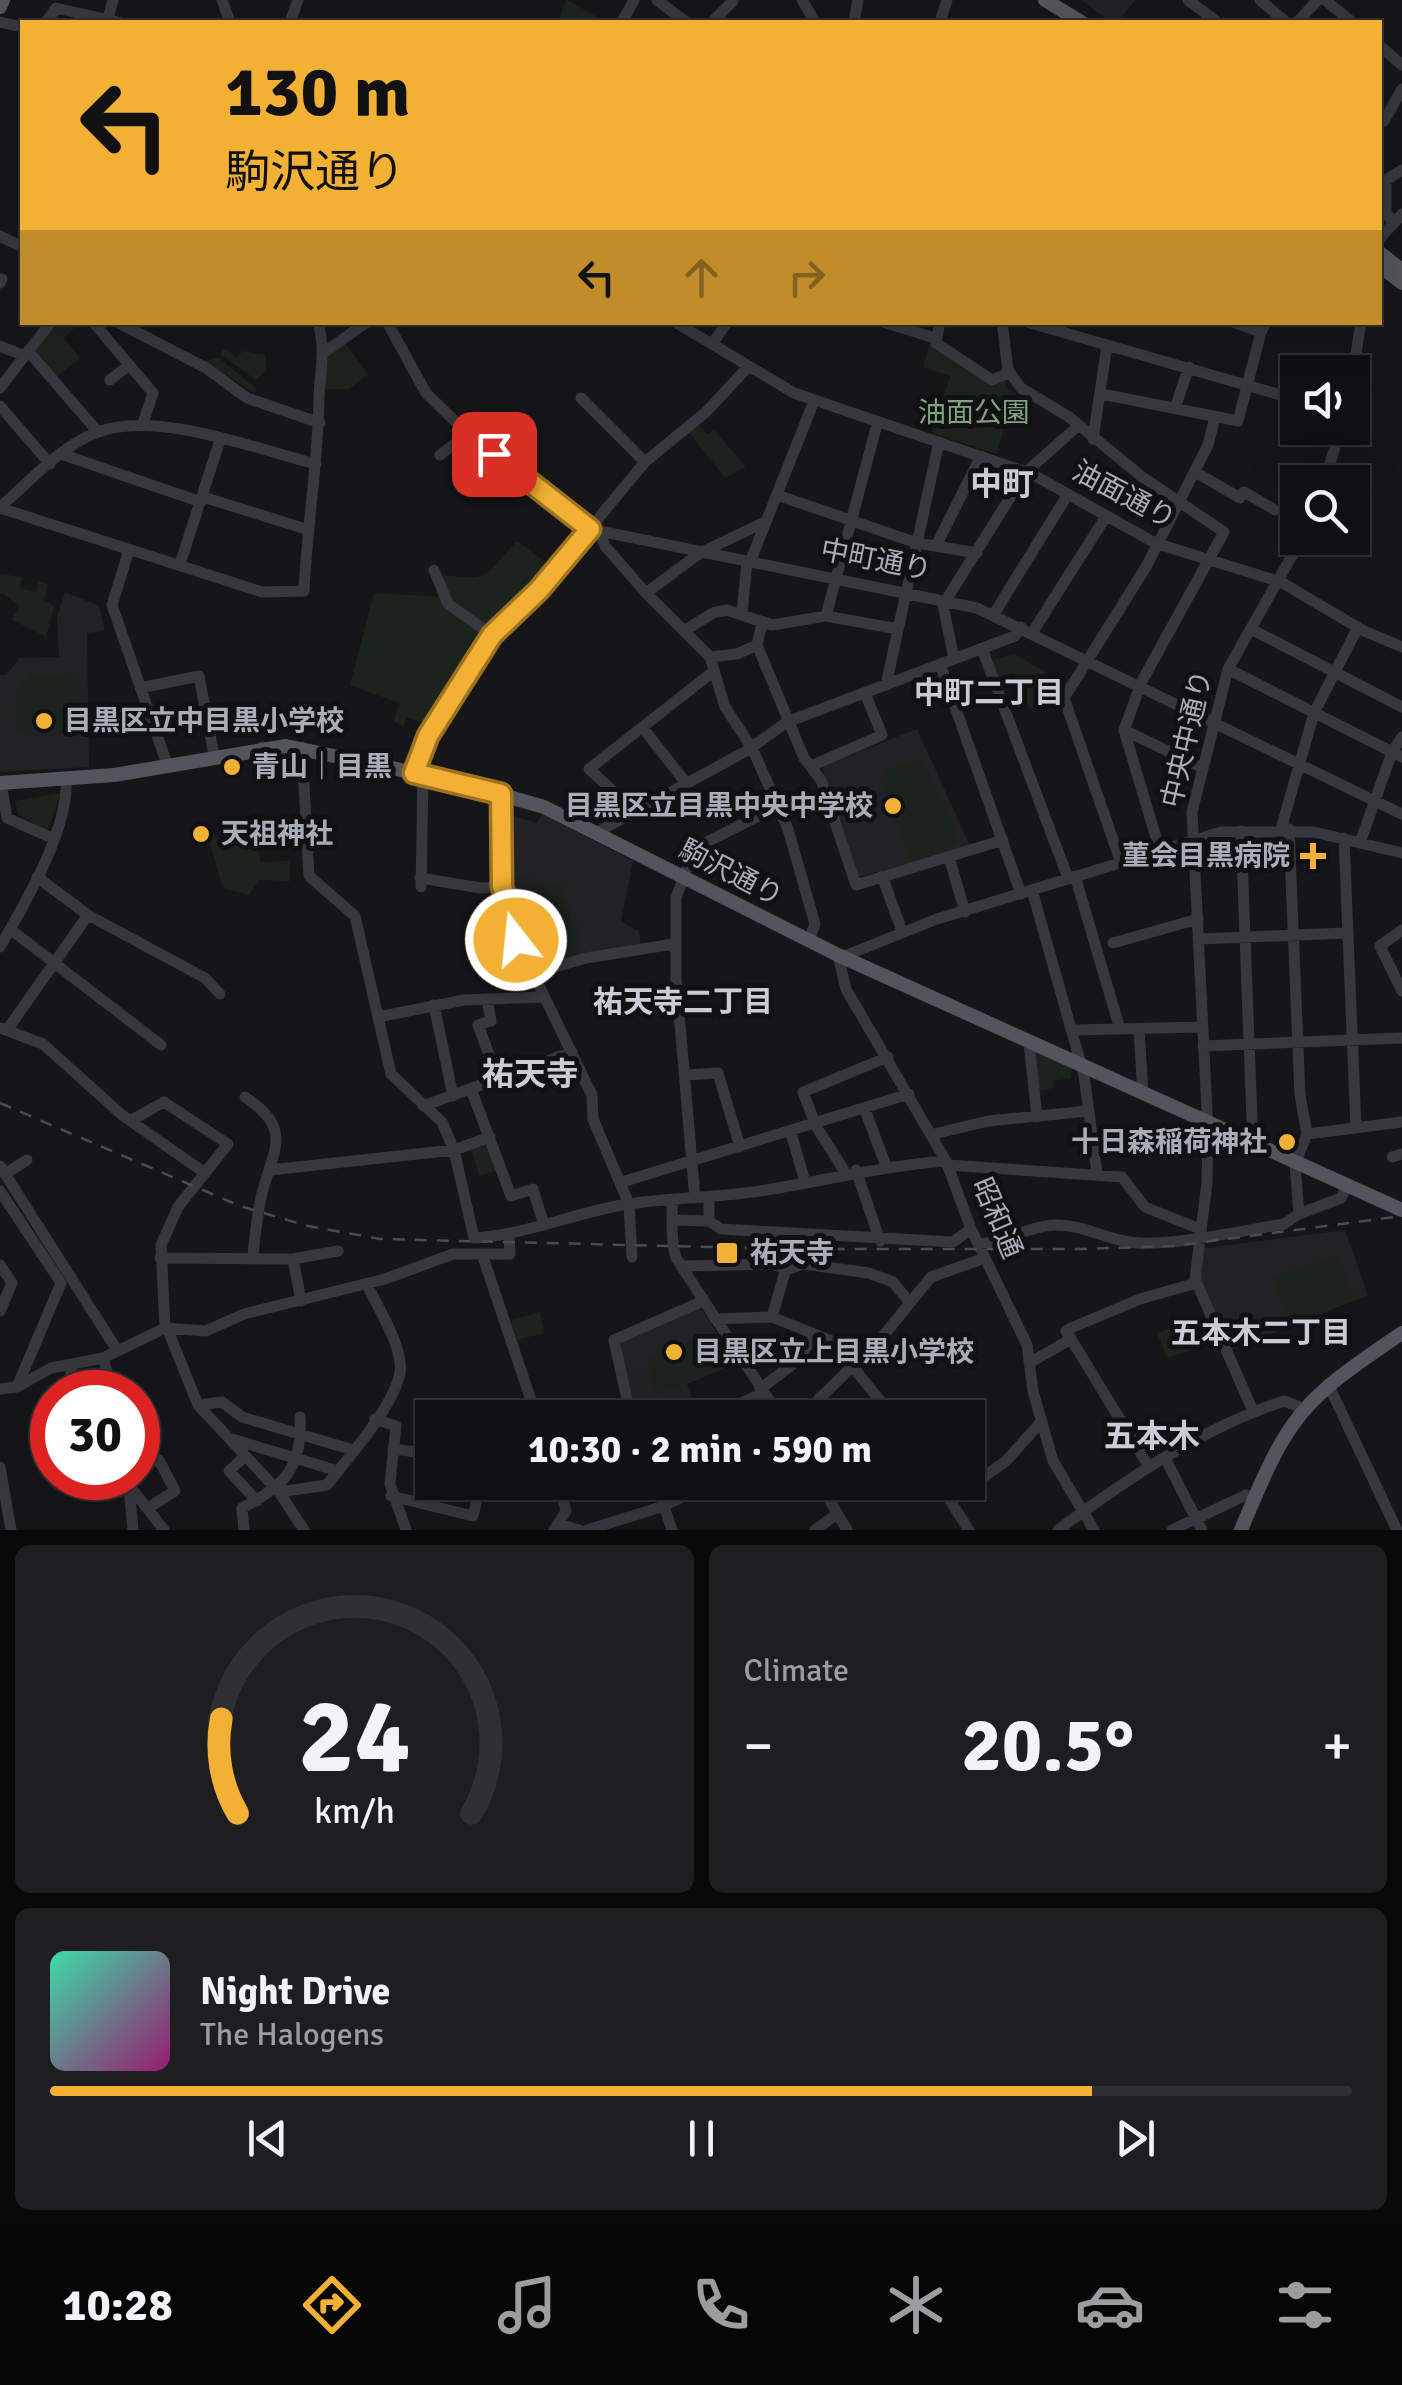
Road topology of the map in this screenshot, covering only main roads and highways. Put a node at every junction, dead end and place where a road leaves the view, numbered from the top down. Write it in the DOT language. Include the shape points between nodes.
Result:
graph roads {
  1 [pos="3,0"];
  2 [pos="1045,0"];
  3 [pos="1063,0"];
  4 [pos="0,7"];
  5 [pos="1078,20"];
  6 [pos="1093,20"];
  7 [pos="1382,255"];
  8 [pos="1382,268"];
  9 [pos="1402,270"];
  10 [pos="1402,283"];
  11 [pos="0,783"];
  12 [pos="1402,1210"];
  13 [pos="1402,1333"];
  14 [pos="1241,1530"];
  1 -- 4 [label="main road"];
  2 -- 5 [label="main road"];
  3 -- 6 [label="main road"];
  7 -- 9 [label="main road"];
  8 -- 10 [label="main road"];
  11 -- 12 [label="main road, 駒沢通り" via="302,747 544,807 808,941"];
  13 -- 14 [label="main road" via="1302,1408 1269,1460"];
}
